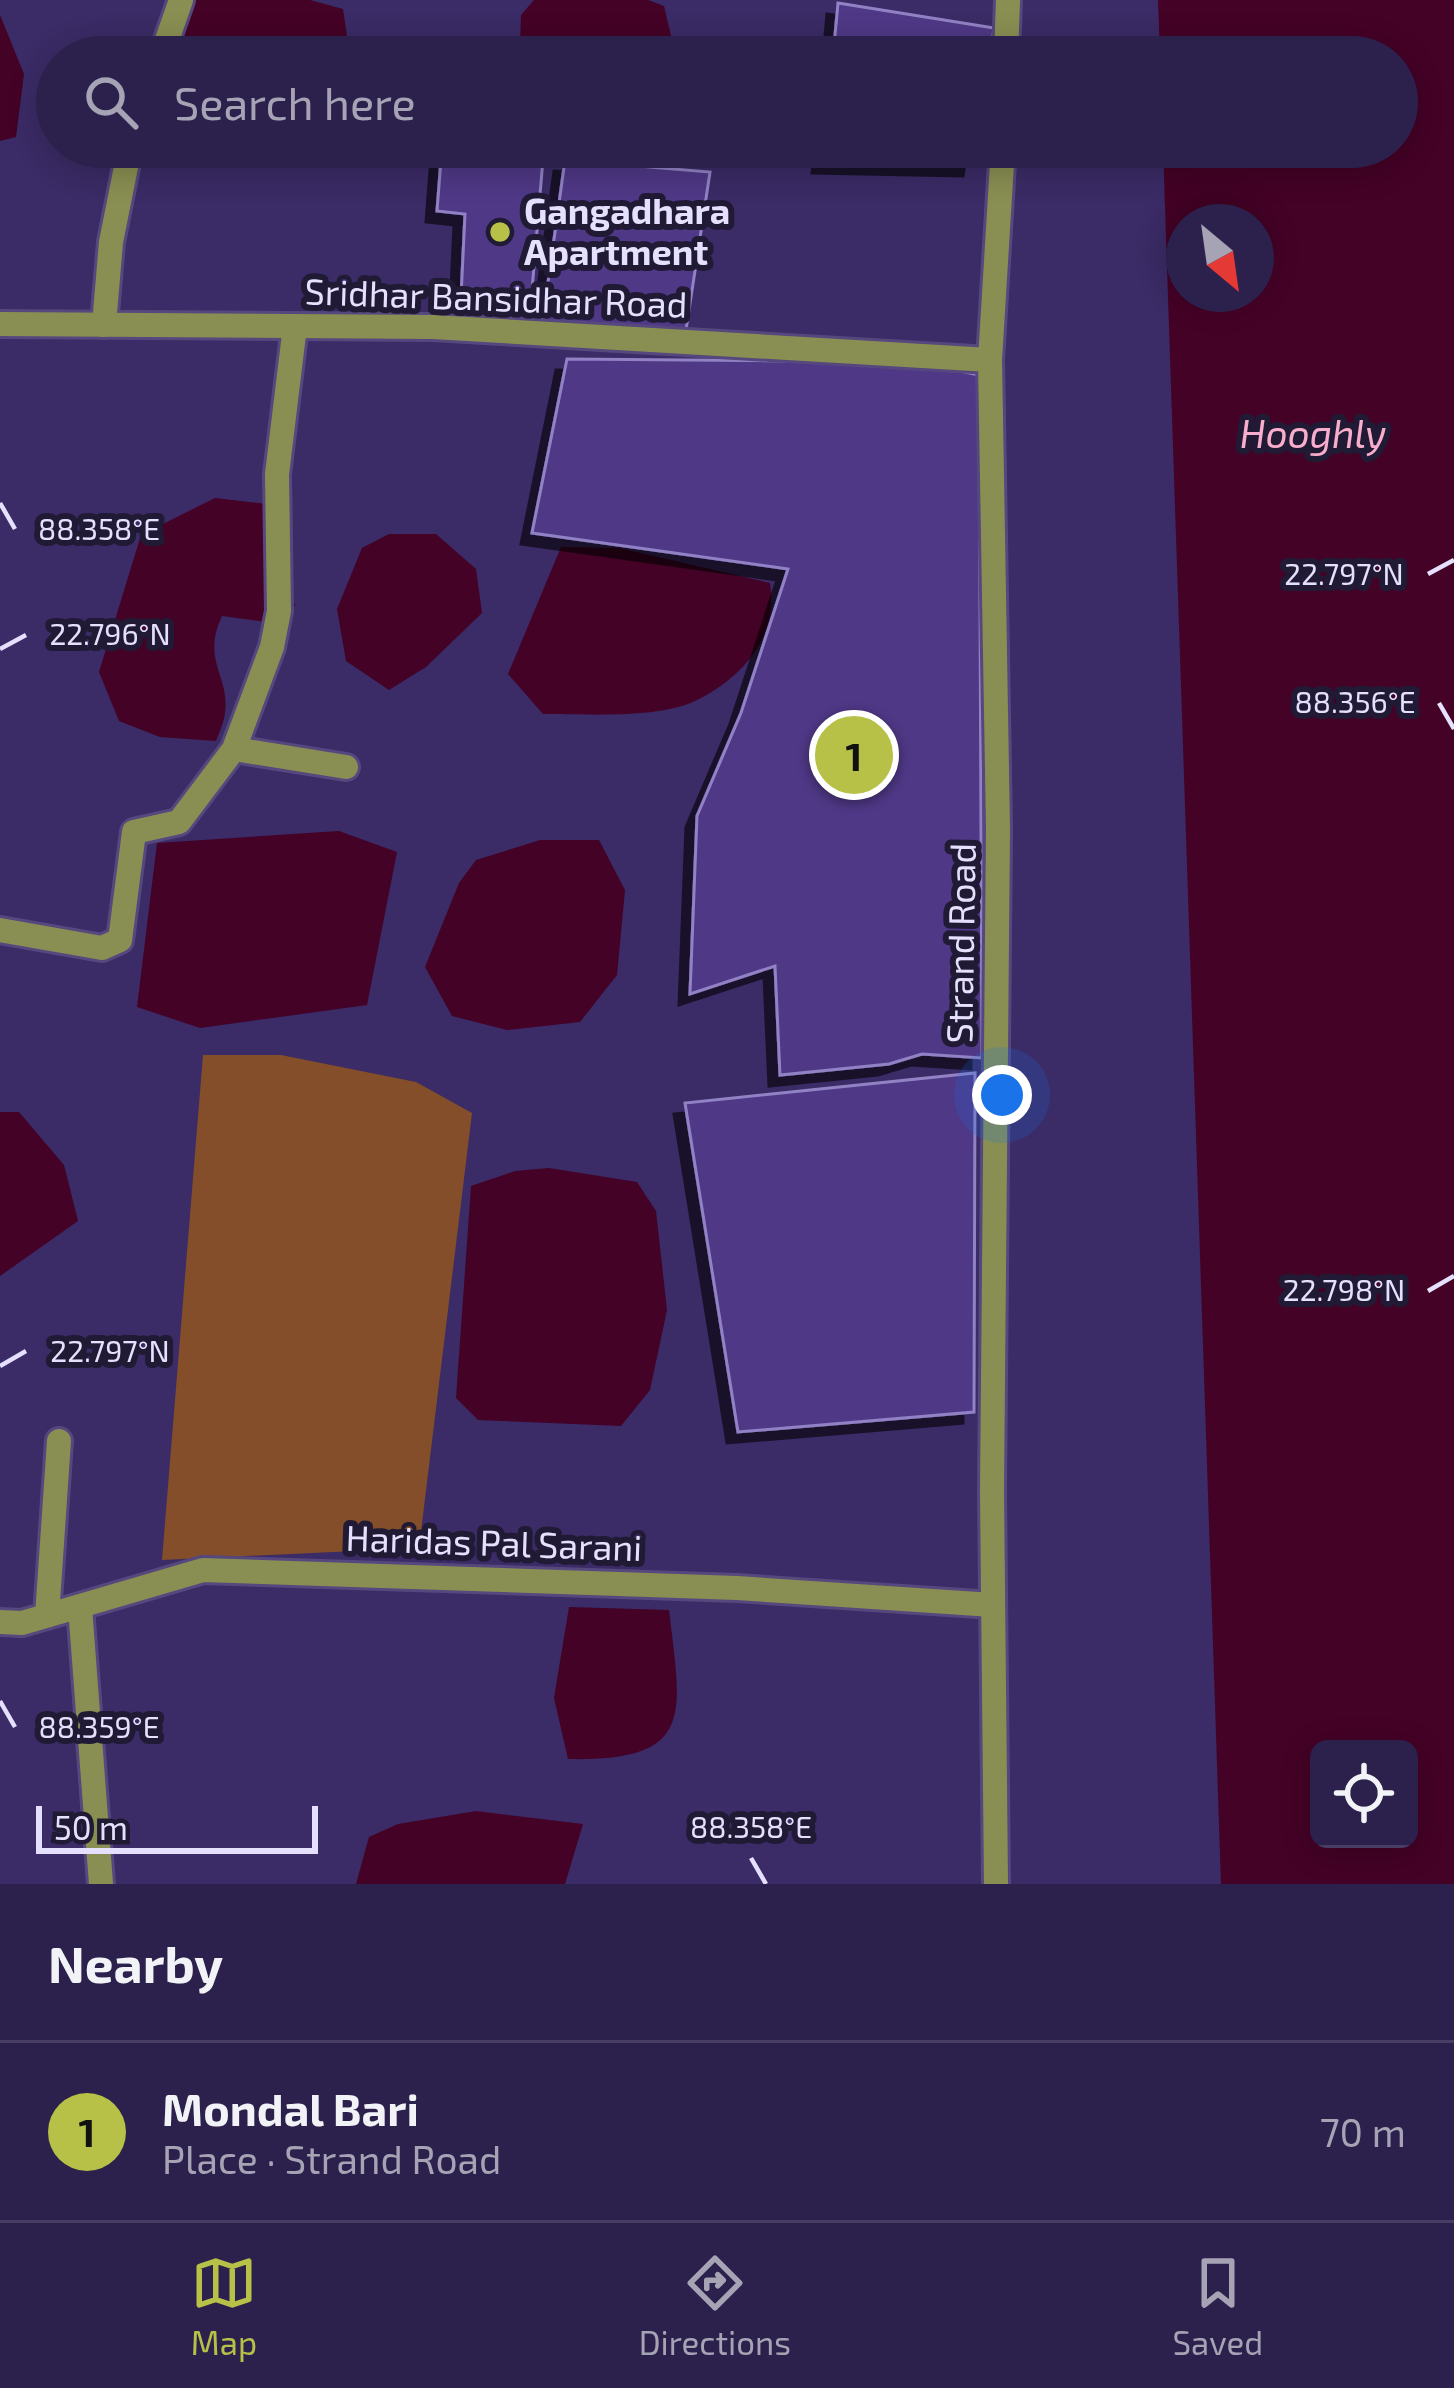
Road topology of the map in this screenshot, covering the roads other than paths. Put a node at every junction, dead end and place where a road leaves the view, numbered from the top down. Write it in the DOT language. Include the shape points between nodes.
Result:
graph roads {
  1 [pos="181,0"];
  2 [pos="1008,0"];
  3 [pos="168,36"];
  4 [pos="1007,36"];
  5 [pos="126,168"];
  6 [pos="1002,168"];
  7 [pos="0,324"];
  8 [pos="104,325"];
  9 [pos="295,326"];
  10 [pos="990,360"];
  11 [pos="234,749"];
  12 [pos="346,767"];
  13 [pos="0,930"];
  14 [pos="58,1441"];
  15 [pos="993,1605"];
  16 [pos="80,1606"];
  17 [pos="47,1616"];
  18 [pos="0,1622"];
  19 [pos="100,1884"];
  20 [pos="996,1884"];
  1 -- 3 [label="street"];
  2 -- 4 [label="street"];
  5 -- 8 [label="street"];
  6 -- 10 [label="street, Strand Road"];
  7 -- 8 [label="street, Sridhar Bansidhar Road"];
  8 -- 9 [label="street, Sridhar Bansidhar Road"];
  9 -- 10 [label="street, Sridhar Bansidhar Road"];
  9 -- 11 [label="street" via="277,474 279,610"];
  10 -- 15 [label="street, Strand Road" via="998,829"];
  11 -- 12 [label="street"];
  11 -- 13 [label="street" via="178,823 134,832 120,940 102,948"];
  14 -- 17 [label="street"];
  15 -- 16 [label="street, Haridas Pal Sarani" via="203,1570"];
  15 -- 20 [label="street, Strand Road"];
  16 -- 17 [label="street, Haridas Pal Sarani"];
  16 -- 19 [label="street"];
  17 -- 18 [label="street, Haridas Pal Sarani"];
}
